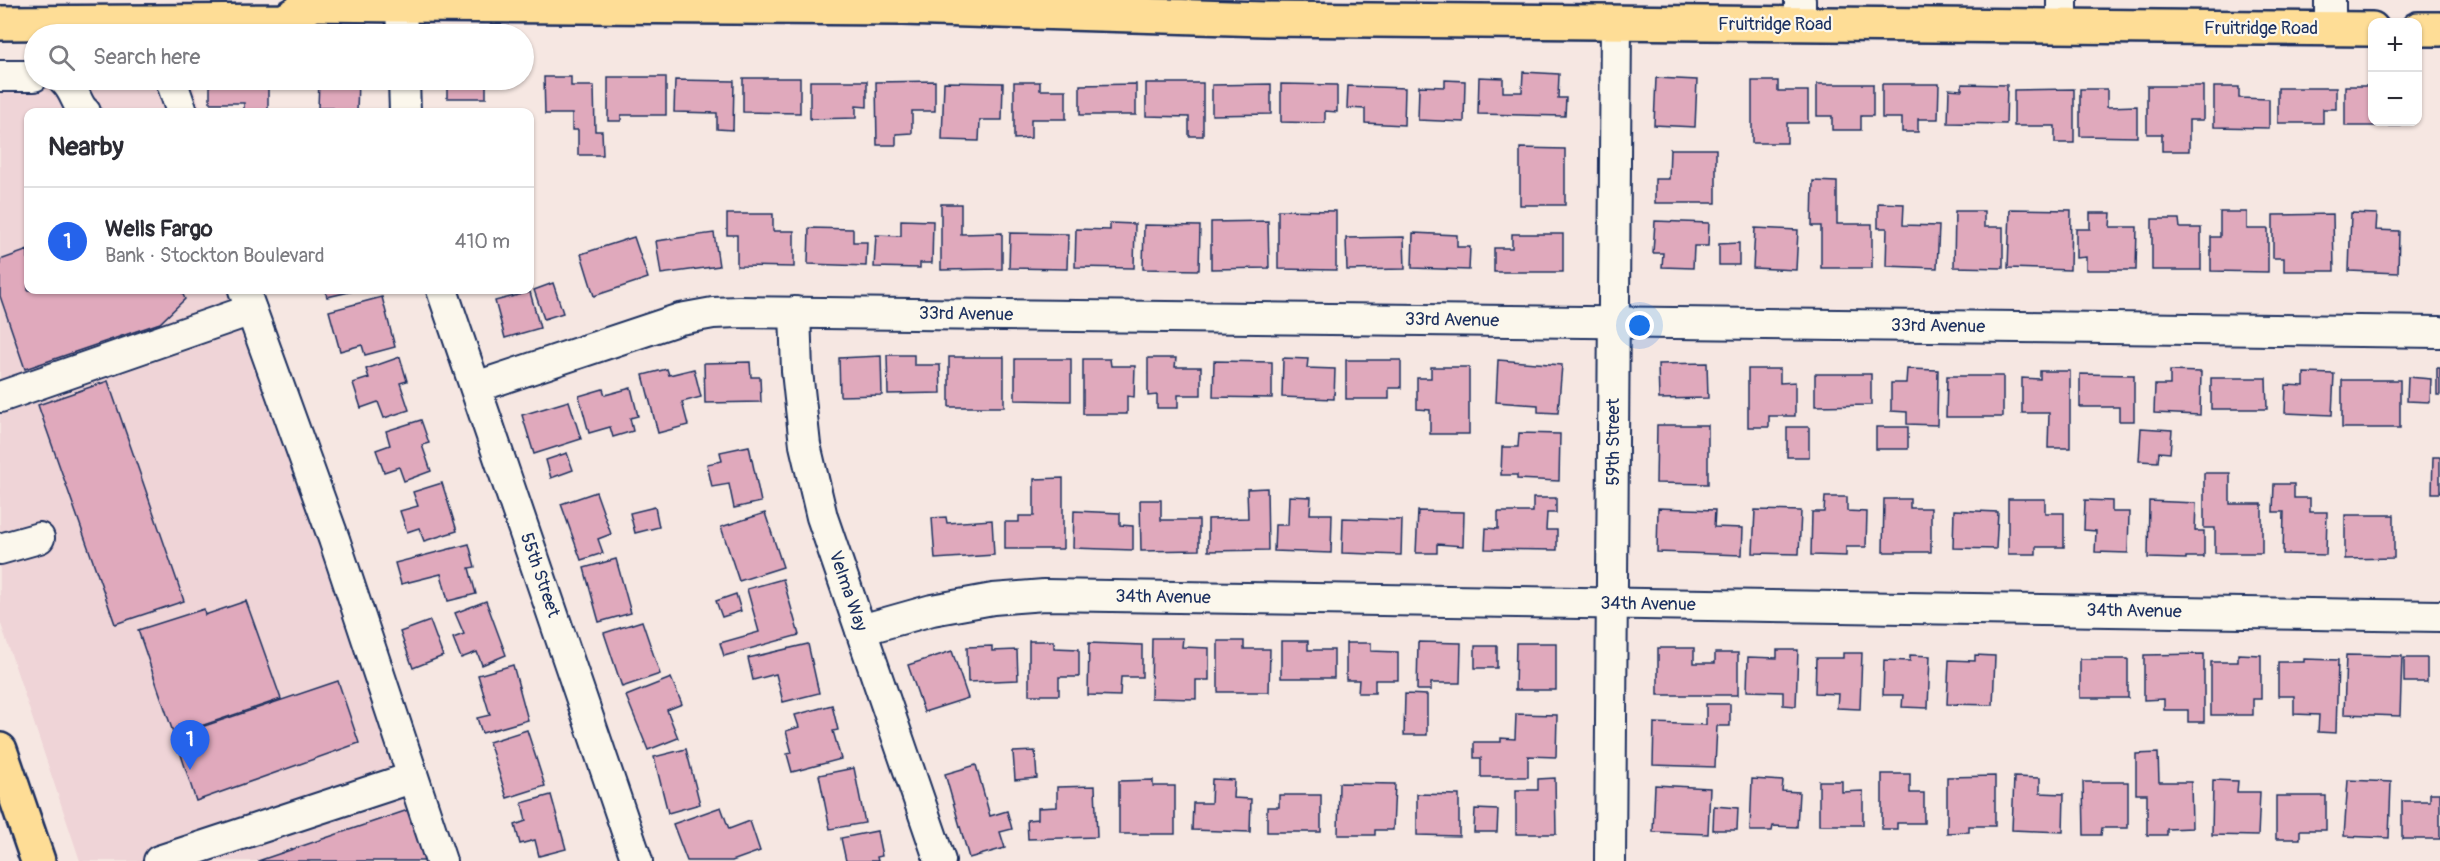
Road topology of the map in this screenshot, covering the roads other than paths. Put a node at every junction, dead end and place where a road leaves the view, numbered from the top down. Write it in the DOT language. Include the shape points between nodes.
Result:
graph roads {
  1 [pos="309,2"];
  2 [pos="464,2"];
  3 [pos="723,3"];
  4 [pos="985,4"];
  5 [pos="1264,10"];
  6 [pos="1528,11"];
  7 [pos="1800,12"];
  8 [pos="2062,13"];
  9 [pos="2330,14"];
  10 [pos="402,20"];
  11 [pos="1616,22"];
  12 [pos="0,23"];
  13 [pos="32,24"];
  14 [pos="230,24"];
  15 [pos="2368,27"];
  16 [pos="2422,29"];
  17 [pos="2440,30"];
  18 [pos="0,76"];
  19 [pos="24,76"];
  20 [pos="74,90"];
  21 [pos="174,90"];
  22 [pos="404,90"];
  23 [pos="80,108"];
  24 [pos="181,108"];
  25 [pos="405,108"];
  26 [pos="443,294"];
  27 [pos="247,300"];
  28 [pos="795,312"];
  29 [pos="1614,322"];
  30 [pos="2440,332"];
  31 [pos="476,387"];
  32 [pos="0,397"];
  33 [pos="39,538"];
  34 [pos="0,549"];
  35 [pos="1612,603"];
  36 [pos="2440,616"];
  37 [pos="861,630"];
  38 [pos="0,750"];
  39 [pos="411,778"];
  40 [pos="38,861"];
  41 [pos="159,861"];
  42 [pos="441,861"];
  43 [pos="637,861"];
  44 [pos="940,861"];
  45 [pos="1610,861"];
  1 -- 10 [label="main road, Fruitridge Road"];
  1 -- 14 [label="main road, Fruitridge Road" via="284,21"];
  2 -- 3 [label="main road, Fruitridge Road"];
  2 -- 10 [label="main road, Fruitridge Road"];
  3 -- 4 [label="main road, Fruitridge Road"];
  4 -- 5 [label="main road, Fruitridge Road"];
  5 -- 6 [label="main road, Fruitridge Road"];
  6 -- 11 [label="main road, Fruitridge Road"];
  7 -- 8 [label="main road, Fruitridge Road"];
  7 -- 11 [label="main road, Fruitridge Road"];
  8 -- 9 [label="main road, Fruitridge Road"];
  9 -- 15 [label="main road, Fruitridge Road"];
  11 -- 29 [label="street, 59th Street"];
  12 -- 13 [label="main road, Fruitridge Road"];
  16 -- 17 [label="main road"];
  18 -- 19 [label="street"];
  20 -- 23 [label="street"];
  21 -- 24 [label="street"];
  22 -- 25 [label="street"];
  26 -- 31 [label="street, 55th Street"];
  27 -- 32 [label="street"];
  27 -- 39 [label="street" via="334,539"];
  28 -- 29 [label="street, 33rd Avenue"];
  28 -- 31 [label="street, 33rd Avenue" via="713,313 680,319"];
  28 -- 37 [label="street, Velma Way" via="806,445 822,517"];
  29 -- 30 [label="street, 33rd Avenue"];
  29 -- 35 [label="street, 59th Street"];
  31 -- 43 [label="street, 55th Street"];
  33 -- 34 [label="street"];
  35 -- 36 [label="street, 34th Avenue"];
  35 -- 37 [label="street, 34th Avenue" via="1044,595 932,610"];
  35 -- 45 [label="street, 59th Street"];
  37 -- 44 [label="street, Velma Way"];
  38 -- 40 [label="main road"];
  39 -- 41 [label="street"];
  39 -- 42 [label="street"];
}
